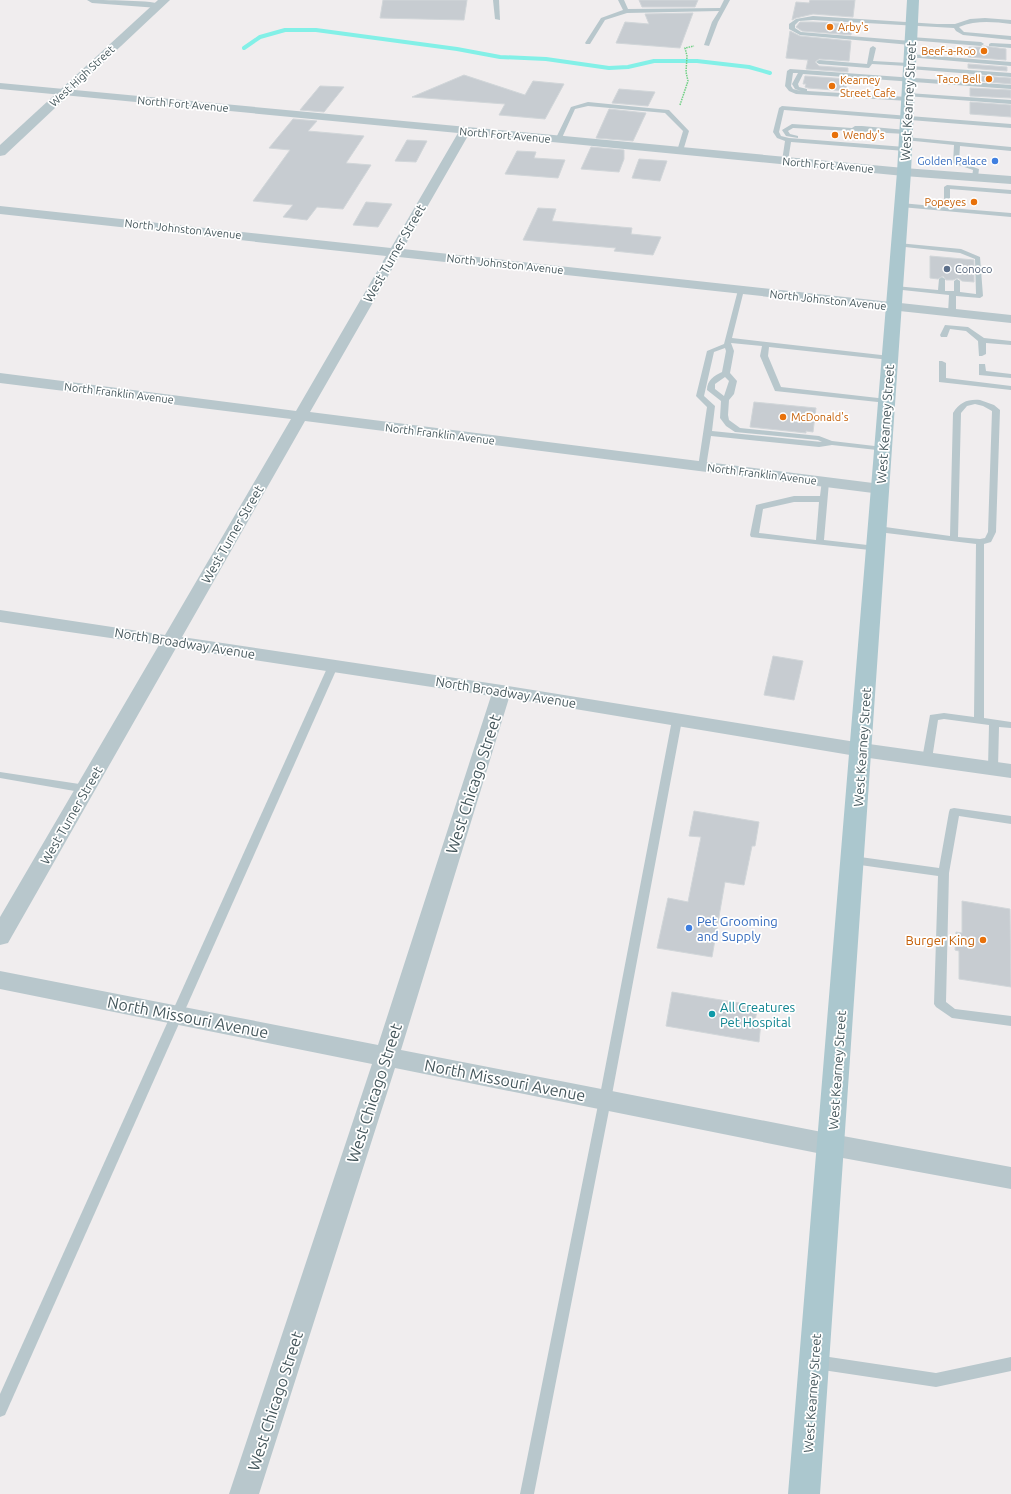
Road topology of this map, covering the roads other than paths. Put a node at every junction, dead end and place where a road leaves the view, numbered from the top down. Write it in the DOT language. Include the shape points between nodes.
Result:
graph roads {
  1 [pos="92,0"];
  2 [pos="496,0"];
  3 [pos="621,0"];
  4 [pos="727,0"];
  5 [pos="913,0"];
  6 [pos="161,2"];
  7 [pos="722,9"];
  8 [pos="626,11"];
  9 [pos="498,19"];
  10 [pos="1011,22"];
  11 [pos="956,26"];
  12 [pos="1011,38"];
  13 [pos="588,43"];
  14 [pos="981,44"];
  15 [pos="707,45"];
  16 [pos="991,45"];
  17 [pos="1011,46"];
  18 [pos="873,48"];
  19 [pos="819,62"];
  20 [pos="870,62"];
  21 [pos="1011,64"];
  22 [pos="801,72"];
  23 [pos="1011,75"];
  24 [pos="908,85"];
  25 [pos="0,86"];
  26 [pos="1011,87"];
  27 [pos="63,92"];
  28 [pos="862,96"];
  29 [pos="962,99"];
  30 [pos="1011,102"];
  31 [pos="1011,106"];
  32 [pos="780,121"];
  33 [pos="1011,126"];
  34 [pos="862,128"];
  35 [pos="465,131"];
  36 [pos="558,140"];
  37 [pos="788,140"];
  38 [pos="853,145"];
  39 [pos="957,147"];
  40 [pos="1011,149"];
  41 [pos="680,151"];
  42 [pos="0,152"];
  43 [pos="1011,155"];
  44 [pos="785,161"];
  45 [pos="904,172"];
  46 [pos="975,177"];
  47 [pos="1011,180"];
  48 [pos="1011,192"];
  49 [pos="902,205"];
  50 [pos="947,209"];
  51 [pos="0,210"];
  52 [pos="1011,215"];
  53 [pos="898,245"];
  54 [pos="943,249"];
  55 [pos="957,250"];
  56 [pos="395,252"];
  57 [pos="943,258"];
  58 [pos="957,259"];
  59 [pos="942,279"];
  60 [pos="958,281"];
  61 [pos="741,290"];
  62 [pos="941,292"];
  63 [pos="955,293"];
  64 [pos="895,298"];
  65 [pos="952,313"];
  66 [pos="1011,319"];
  67 [pos="944,335"];
  68 [pos="982,340"];
  69 [pos="728,342"];
  70 [pos="1011,343"];
  71 [pos="766,344"];
  72 [pos="982,354"];
  73 [pos="890,358"];
  74 [pos="942,362"];
  75 [pos="982,366"];
  76 [pos="726,373"];
  77 [pos="1011,376"];
  78 [pos="0,378"];
  79 [pos="1011,388"];
  80 [pos="725,400"];
  81 [pos="887,401"];
  82 [pos="300,416"];
  83 [pos="708,433"];
  84 [pos="832,443"];
  85 [pos="884,449"];
  86 [pos="702,467"];
  87 [pos="825,482"];
  88 [pos="881,489"];
  89 [pos="823,499"];
  90 [pos="954,538"];
  91 [pos="877,539"];
  92 [pos="820,542"];
  93 [pos="980,542"];
  94 [pos="0,616"];
  95 [pos="170,641"];
  96 [pos="333,666"];
  97 [pos="502,691"];
  98 [pos="677,720"];
  99 [pos="979,721"];
  100 [pos="994,723"];
  101 [pos="1011,725"];
  102 [pos="862,750"];
  103 [pos="927,759"];
  104 [pos="1002,769"];
  105 [pos="0,774"];
  106 [pos="86,788"];
  107 [pos="1011,820"];
  108 [pos="853,860"];
  109 [pos="944,873"];
  110 [pos="0,937"];
  111 [pos="0,980"];
  112 [pos="176,1014"];
  113 [pos="1011,1021"];
  114 [pos="387,1056"];
  115 [pos="606,1100"];
  116 [pos="832,1145"];
  117 [pos="1011,1178"];
  118 [pos="815,1362"];
  119 [pos="1011,1364"];
  120 [pos="0,1410"];
  121 [pos="244,1494"];
  122 [pos="527,1494"];
  123 [pos="804,1494"];
  1 -- 6 [label="street"];
  2 -- 9 [label="lane"];
  3 -- 8 [label="lane"];
  4 -- 7 [label="lane"];
  5 -- 24 [label="main road, West Kearney Street"];
  6 -- 27 [label="street, West High Street"];
  7 -- 8 [label="lane"];
  7 -- 15 [label="lane"];
  8 -- 13 [label="lane" via="603,19"];
  10 -- 11 [label="lane" via="970,21"];
  11 -- 12 [label="lane" via="963,32"];
  11 -- 24 [label="lane"];
  14 -- 24 [label="lane"];
  16 -- 17 [label="lane"];
  18 -- 20 [label="lane"];
  19 -- 20 [label="lane" via="869,66"];
  20 -- 24 [label="lane"];
  21 -- 24 [label="lane"];
  22 -- 24 [label="lane"];
  22 -- 28 [label="lane" via="795,84 797,88"];
  22 -- 28 [label="lane" via="790,71 788,86 791,90"];
  23 -- 24 [label="lane"];
  24 -- 24 [label="lane" via="864,23 813,18 798,20 792,24 792,29 800,33 858,38"];
  24 -- 26 [label="lane"];
  24 -- 28 [label="lane"];
  24 -- 29 [label="lane"];
  24 -- 32 [label="lane" via="782,108"];
  24 -- 33 [label="lane"];
  24 -- 34 [label="lane"];
  24 -- 38 [label="lane"];
  24 -- 39 [label="lane"];
  24 -- 45 [label="main road, West Kearney Street"];
  25 -- 27 [label="street, North Fort Avenue"];
  27 -- 35 [label="street, North Fort Avenue"];
  27 -- 42 [label="street, West High Street"];
  29 -- 30 [label="lane"];
  29 -- 31 [label="lane" via="975,103"];
  32 -- 34 [label="lane"];
  32 -- 37 [label="lane" via="776,132 779,137"];
  34 -- 38 [label="lane" via="853,130 792,126 785,130 788,135 798,138"];
  35 -- 36 [label="street, North Fort Avenue"];
  35 -- 56 [label="street, West Turner Street"];
  36 -- 41 [label="street, North Fort Avenue"];
  36 -- 41 [label="lane" via="573,108 588,104 667,111 686,131"];
  37 -- 38 [label="lane"];
  37 -- 44 [label="lane"];
  39 -- 40 [label="lane"];
  39 -- 43 [label="lane"];
  39 -- 46 [label="lane" via="956,163 976,169"];
  41 -- 44 [label="street, North Fort Avenue"];
  44 -- 45 [label="street, North Fort Avenue"];
  45 -- 46 [label="street, North Fort Avenue"];
  45 -- 49 [label="main road, West Kearney Street"];
  46 -- 47 [label="street, North Fort Avenue"];
  48 -- 50 [label="lane" via="947,187"];
  49 -- 50 [label="lane"];
  49 -- 53 [label="main road, West Kearney Street"];
  50 -- 52 [label="lane"];
  51 -- 56 [label="street, North Johnston Avenue"];
  53 -- 54 [label="lane"];
  53 -- 64 [label="main road, West Kearney Street"];
  54 -- 55 [label="lane"];
  54 -- 57 [label="lane"];
  55 -- 58 [label="lane"];
  55 -- 63 [label="lane" via="978,258 980,296"];
  56 -- 61 [label="street, North Johnston Avenue"];
  56 -- 82 [label="street, West Turner Street"];
  59 -- 62 [label="lane"];
  60 -- 63 [label="lane"];
  61 -- 64 [label="street, North Johnston Avenue"];
  61 -- 69 [label="lane"];
  62 -- 63 [label="lane"];
  62 -- 64 [label="lane"];
  63 -- 65 [label="lane"];
  64 -- 65 [label="street, North Johnston Avenue"];
  64 -- 73 [label="main road, West Kearney Street"];
  65 -- 66 [label="street, North Johnston Avenue"];
  67 -- 68 [label="lane" via="948,327 968,329"];
  68 -- 70 [label="lane"];
  68 -- 72 [label="lane"];
  69 -- 71 [label="lane"];
  69 -- 76 [label="lane" via="730,351"];
  69 -- 83 [label="lane" via="711,351 700,396 711,406"];
  71 -- 73 [label="lane"];
  71 -- 81 [label="lane" via="764,356 778,389"];
  73 -- 81 [label="main road, West Kearney Street"];
  74 -- 79 [label="lane" via="942,380"];
  75 -- 77 [label="lane" via="982,373"];
  76 -- 80 [label="lane" via="733,381 730,394"];
  76 -- 80 [label="lane" via="714,379 711,384 711,390"];
  78 -- 82 [label="street, North Franklin Avenue"];
  80 -- 84 [label="lane" via="723,418 726,424 738,430 820,438"];
  81 -- 85 [label="main road, West Kearney Street"];
  82 -- 86 [label="street, North Franklin Avenue"];
  82 -- 95 [label="street, West Turner Street"];
  83 -- 84 [label="lane" via="819,445"];
  83 -- 86 [label="lane"];
  84 -- 85 [label="lane"];
  85 -- 88 [label="main road, West Kearney Street"];
  86 -- 87 [label="street, North Franklin Avenue"];
  87 -- 88 [label="street, North Franklin Avenue"];
  87 -- 89 [label="lane"];
  88 -- 91 [label="main road, West Kearney Street"];
  89 -- 92 [label="lane"];
  89 -- 92 [label="lane" via="794,499 759,507 756,529 804,535 811,541"];
  90 -- 91 [label="lane"];
  90 -- 93 [label="lane"];
  90 -- 93 [label="lane" via="957,413 959,407 975,402 992,406 996,410 992,532 988,540"];
  91 -- 92 [label="lane"];
  91 -- 102 [label="main road, West Kearney Street"];
  93 -- 99 [label="lane"];
  94 -- 95 [label="street, North Broadway Avenue"];
  95 -- 96 [label="street, North Broadway Avenue"];
  95 -- 106 [label="street, West Turner Street"];
  96 -- 97 [label="street, North Broadway Avenue"];
  96 -- 112 [label="lane"];
  97 -- 98 [label="street, North Broadway Avenue"];
  97 -- 114 [label="street, West Chicago Street"];
  98 -- 102 [label="street, North Broadway Avenue"];
  98 -- 115 [label="lane"];
  99 -- 100 [label="lane"];
  99 -- 103 [label="lane" via="933,717"];
  100 -- 101 [label="lane"];
  100 -- 104 [label="lane"];
  102 -- 103 [label="street, North Broadway Avenue"];
  102 -- 108 [label="main road, West Kearney Street"];
  103 -- 104 [label="street, North Broadway Avenue"];
  105 -- 106 [label="lane"];
  106 -- 110 [label="street, West Turner Street"];
  107 -- 109 [label="lane" via="954,812"];
  108 -- 109 [label="lane"];
  108 -- 116 [label="main road, West Kearney Street"];
  109 -- 113 [label="lane" via="940,1004 952,1013"];
  111 -- 112 [label="street, North Missouri Avenue"];
  112 -- 114 [label="street, North Missouri Avenue"];
  112 -- 120 [label="lane"];
  114 -- 115 [label="street, North Missouri Avenue"];
  114 -- 121 [label="street, West Chicago Street"];
  115 -- 116 [label="street, North Missouri Avenue"];
  115 -- 122 [label="lane"];
  116 -- 117 [label="street, North Missouri Avenue"];
  116 -- 118 [label="main road, West Kearney Street"];
  118 -- 119 [label="lane" via="936,1380"];
  118 -- 123 [label="main road, West Kearney Street"];
}
